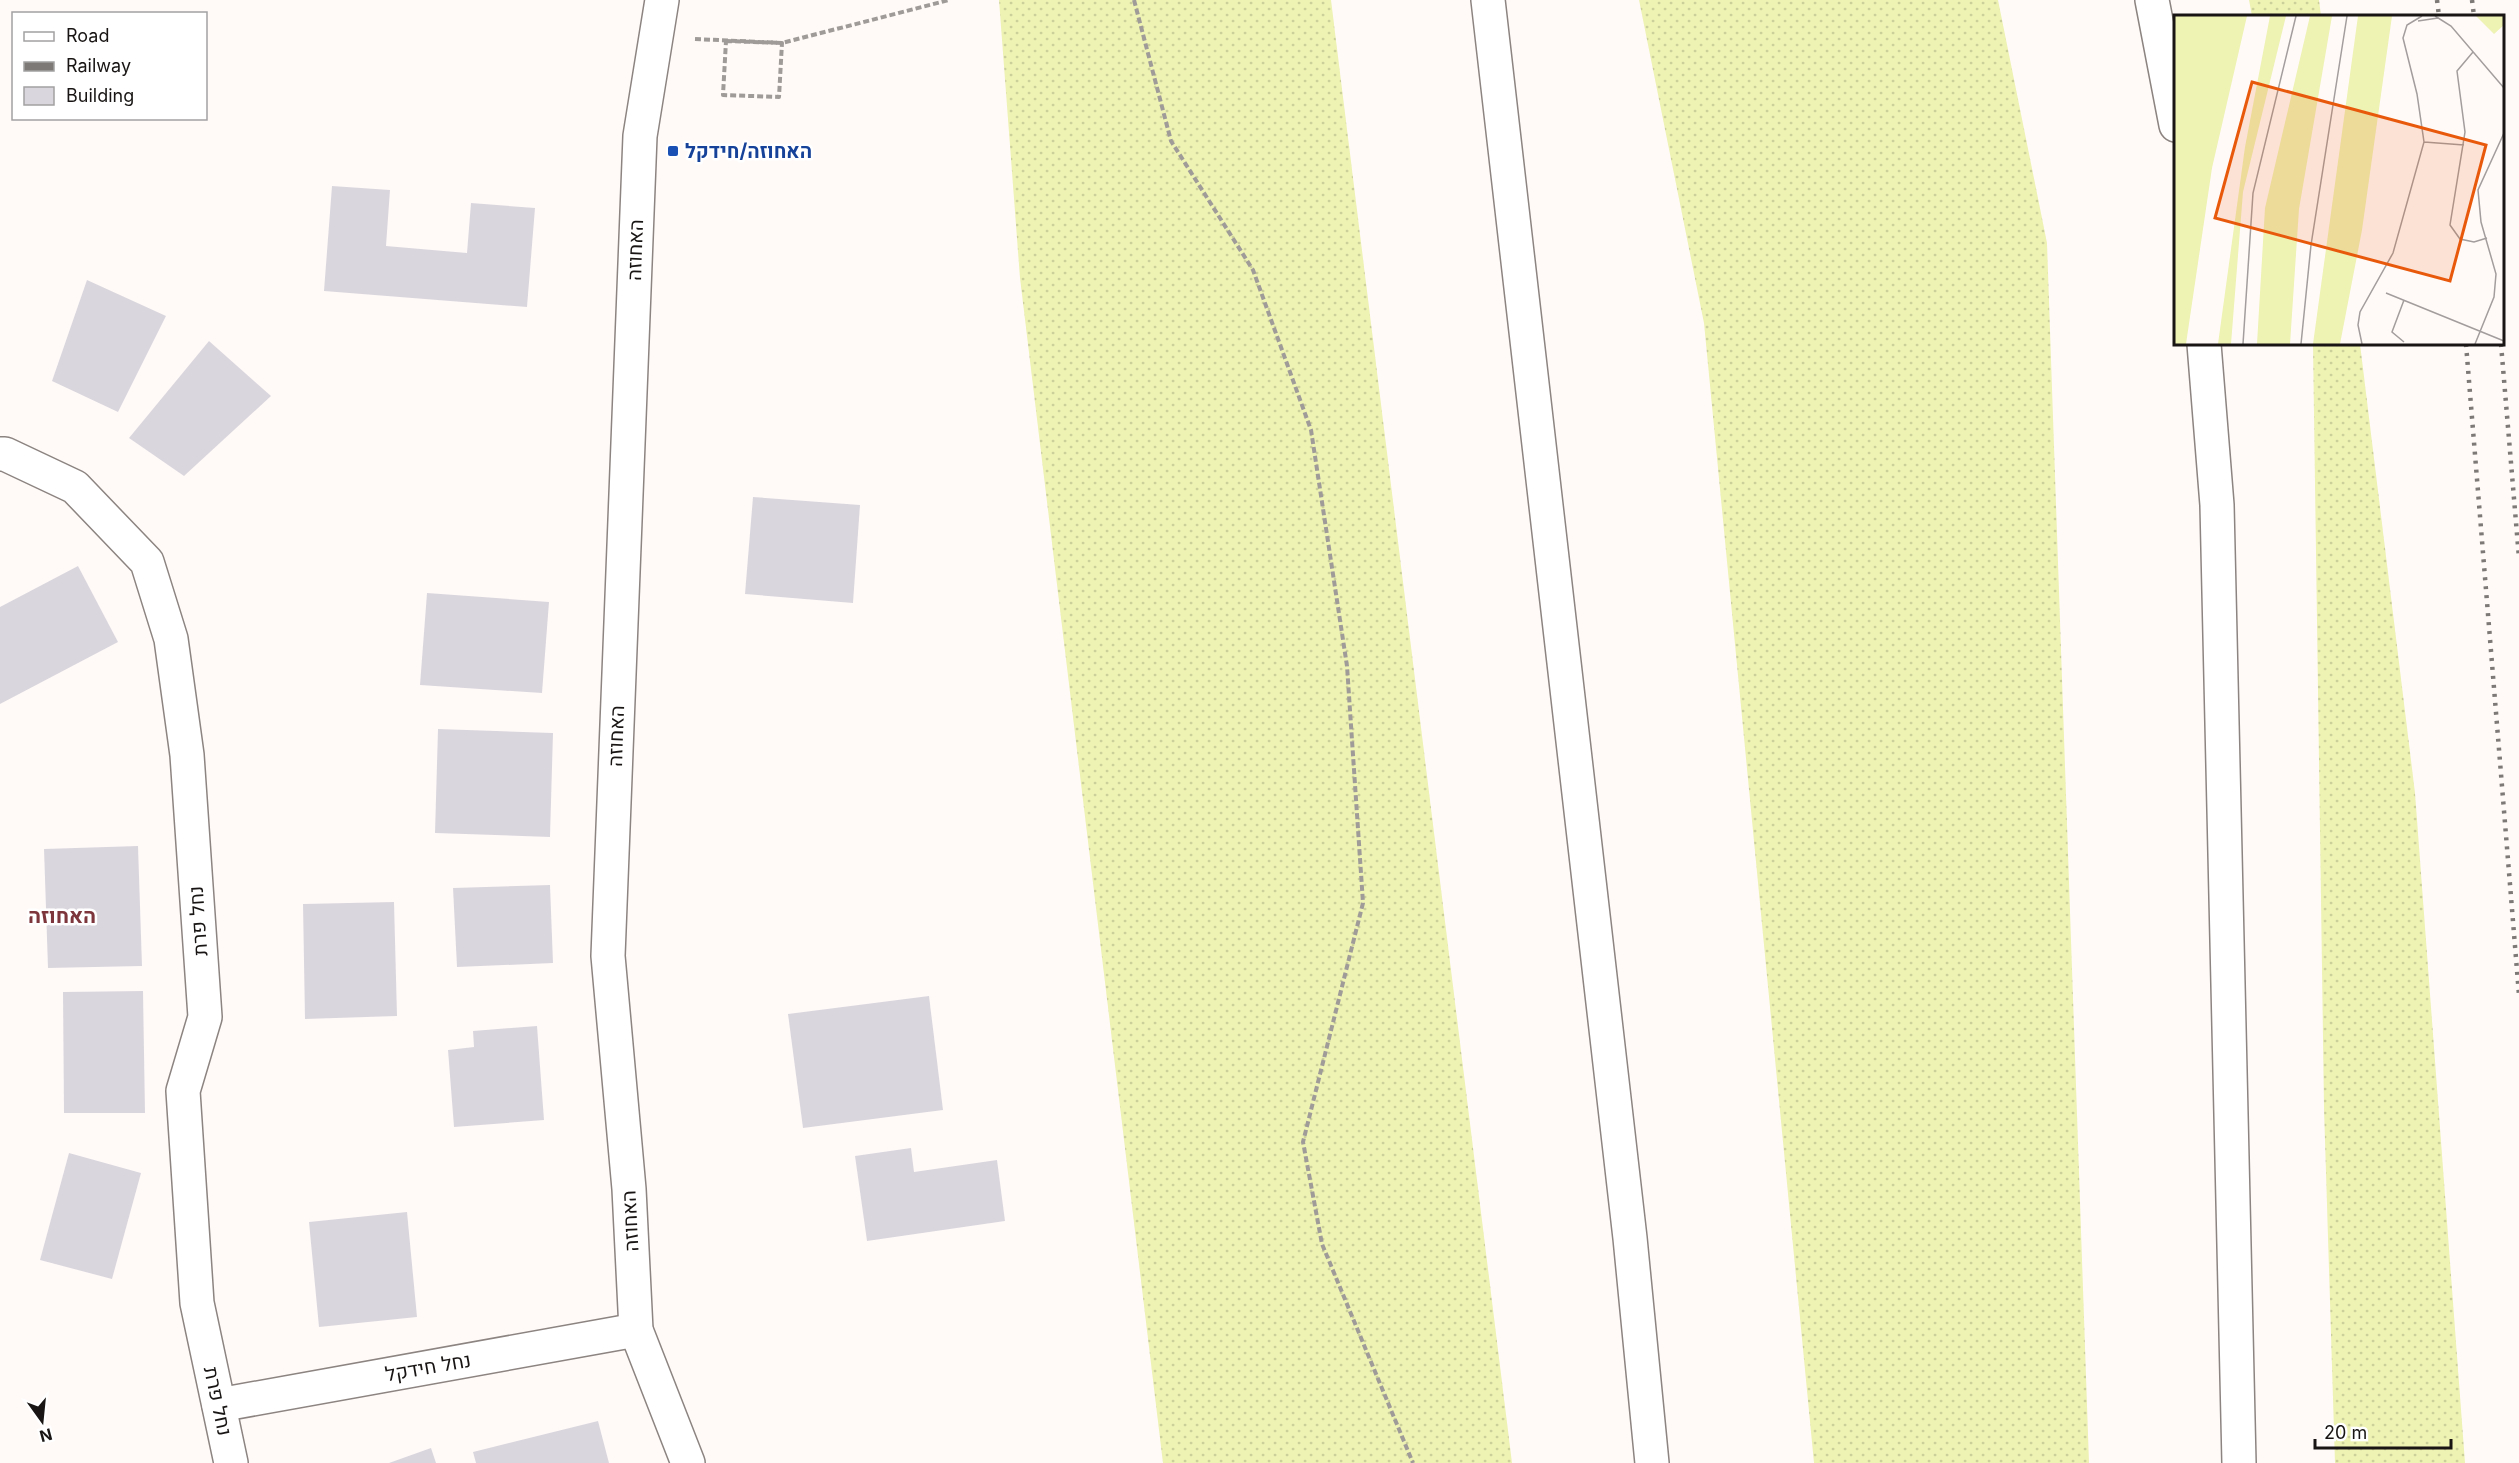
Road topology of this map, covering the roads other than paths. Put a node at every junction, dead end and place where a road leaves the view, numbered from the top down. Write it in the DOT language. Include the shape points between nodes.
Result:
graph roads {
  1 [pos="662,0"];
  2 [pos="1488,0"];
  3 [pos="2152,0"];
  4 [pos="2174,120"];
  5 [pos="2204,345"];
  6 [pos="0,454"];
  7 [pos="636,1330"];
  8 [pos="219,1405"];
  9 [pos="231,1463"];
  10 [pos="688,1463"];
  11 [pos="1652,1463"];
  12 [pos="2239,1463"];
  1 -- 7 [label="main road, האחוזה" via="640,135 608,956 629,1189"];
  2 -- 11 [label="main road"];
  3 -- 4 [label="main road"];
  5 -- 12 [label="main road" via="2217,506"];
  6 -- 8 [label="main road, נחל פרת" via="75,487 147,562 171,639 187,755 205,1017 183,1091 197,1303"];
  7 -- 8 [label="main road, נחל חידקל"];
  7 -- 10 [label="main road, האחוזה"];
  8 -- 9 [label="main road, נחל פרת"];
}
